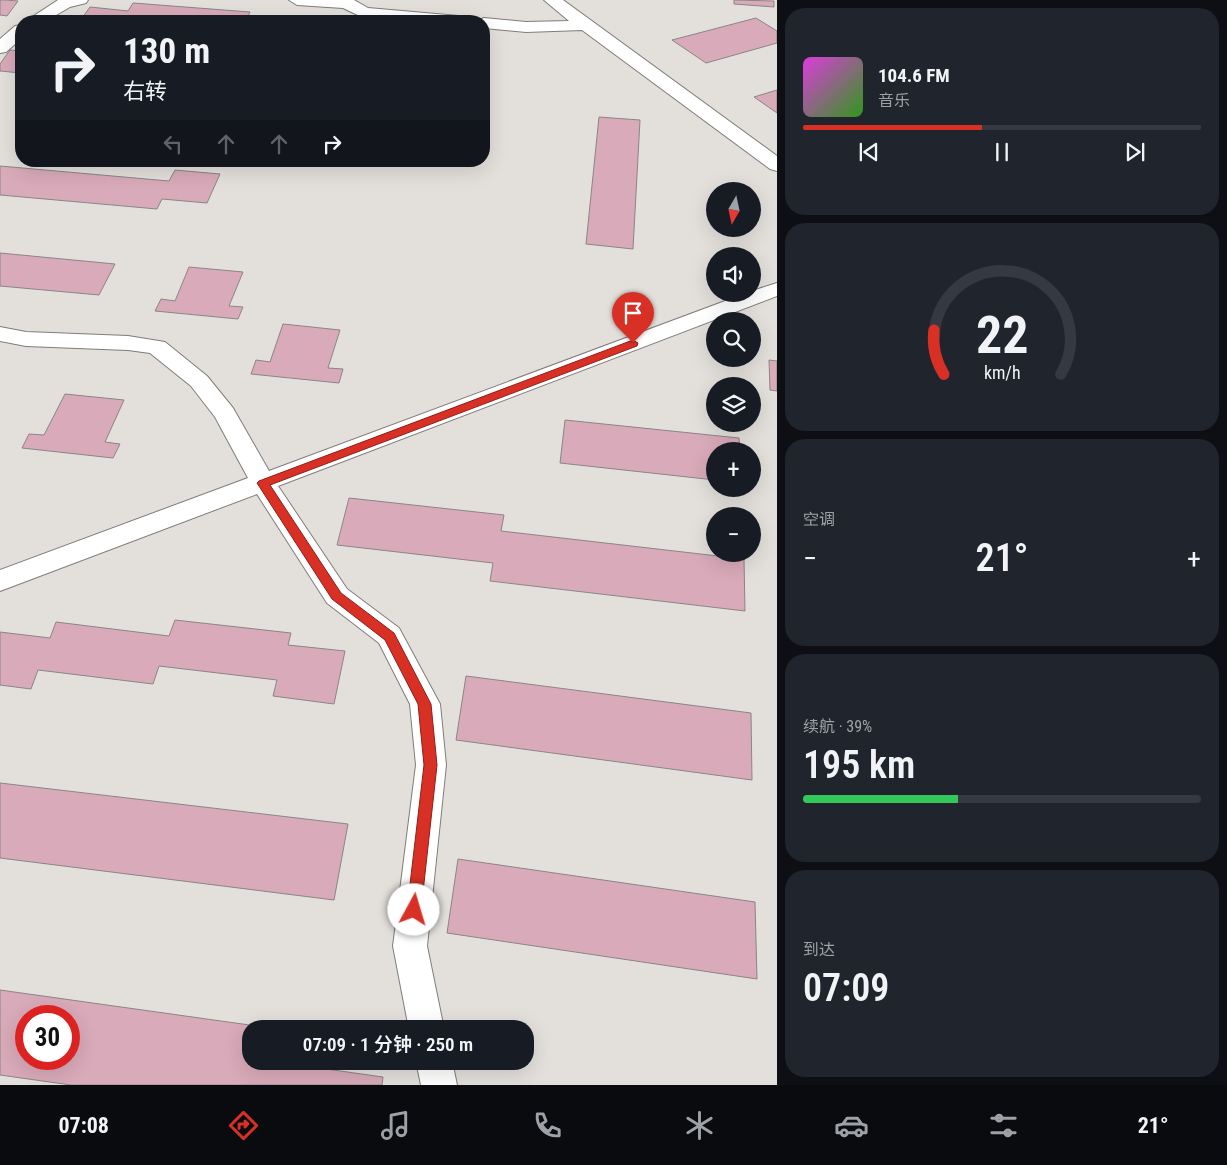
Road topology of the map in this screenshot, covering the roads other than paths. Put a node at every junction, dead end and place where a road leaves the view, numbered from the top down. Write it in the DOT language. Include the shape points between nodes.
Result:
graph roads {
  1 [pos="80,0"];
  2 [pos="297,0"];
  3 [pos="552,0"];
  4 [pos="44,15"];
  5 [pos="388,15"];
  6 [pos="490,24"];
  7 [pos="586,25"];
  8 [pos="15,35"];
  9 [pos="0,48"];
  10 [pos="777,165"];
  11 [pos="777,289"];
  12 [pos="0,334"];
  13 [pos="263,483"];
  14 [pos="0,581"];
  15 [pos="425,1020"];
  16 [pos="436,1070"];
  17 [pos="439,1085"];
  1 -- 4 [label="street" via="65,3"];
  2 -- 5 [label="street" via="347,3 364,13"];
  3 -- 7 [label="street"];
  6 -- 7 [label="street" via="526,27"];
  7 -- 10 [label="street"];
  8 -- 9 [label="street"];
  11 -- 13 [label="street"];
  12 -- 13 [label="street" via="26,339 157,347 199,381 219,407"];
  13 -- 14 [label="street"];
  13 -- 15 [label="street" via="337,596 389,636 425,704 430,765 410,946"];
  16 -- 17 [label="street"];
}
